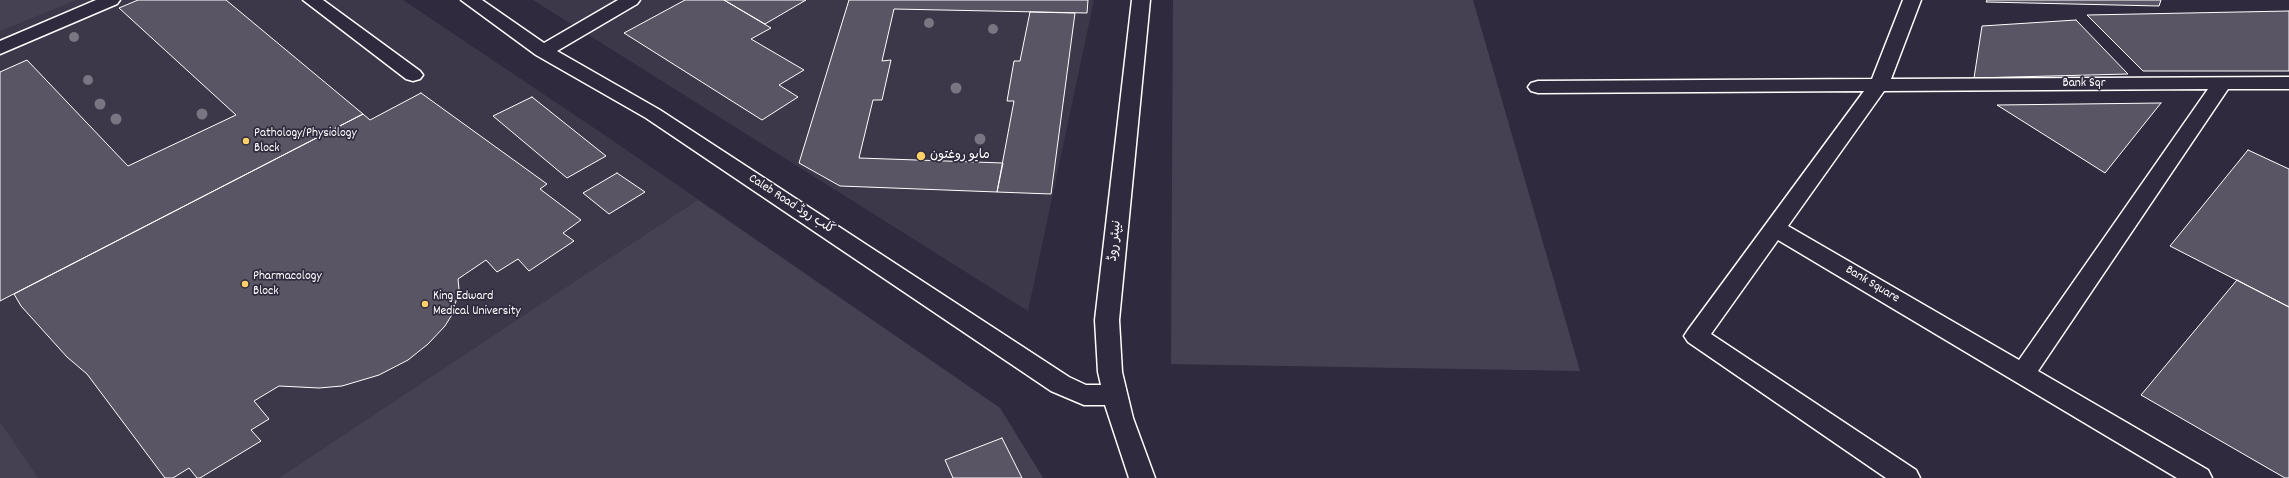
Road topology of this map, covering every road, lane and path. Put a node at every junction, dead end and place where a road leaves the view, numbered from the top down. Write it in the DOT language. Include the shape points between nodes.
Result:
graph roads {
  1 [pos="111,0"];
  2 [pos="312,0"];
  3 [pos="470,0"];
  4 [pos="631,0"];
  5 [pos="1141,0"];
  6 [pos="1912,0"];
  7 [pos="0,48"];
  8 [pos="543,51"];
  9 [pos="413,75"];
  10 [pos="2289,83"];
  11 [pos="2222,84"];
  12 [pos="1879,85"];
  13 [pos="1538,87"];
  14 [pos="1775,228"];
  15 [pos="2023,374"];
  16 [pos="1115,395"];
  17 [pos="1142,478"];
  18 [pos="1907,478"];
  19 [pos="2199,478"];
  1 -- 7 [label="street"];
  2 -- 9 [label="street"];
  3 -- 8 [label="street, Caleb Road کلب روڈ"];
  4 -- 8 [label="street"];
  5 -- 16 [label="street, نیپئر روڈ" via="1107,320"];
  6 -- 12 [label="street"];
  8 -- 16 [label="street, Caleb Road کلب روڈ" via="653,114 1060,384 1084,395"];
  10 -- 11 [label="street, Bank Sqr"];
  11 -- 12 [label="street, Bank Sqr"];
  11 -- 15 [label="street"];
  12 -- 13 [label="street, Bank Sqr"];
  12 -- 14 [label="street"];
  14 -- 15 [label="street, Bank Square"];
  14 -- 18 [label="street" via="1696,336"];
  15 -- 19 [label="street, Bank Square"];
  16 -- 17 [label="street, نیپئر روڈ"];
}
